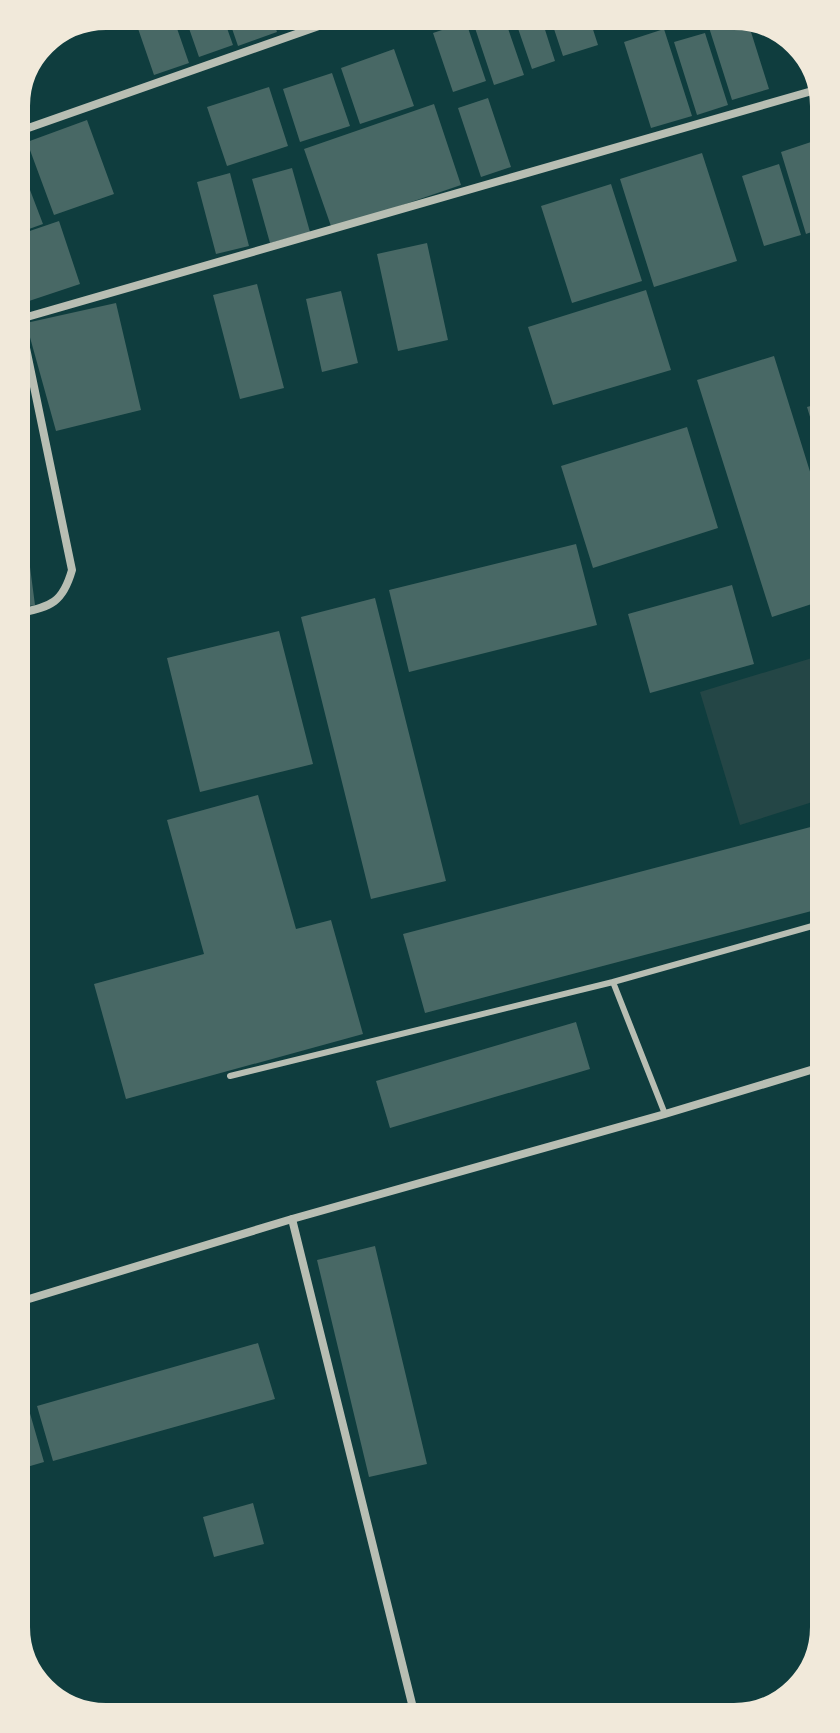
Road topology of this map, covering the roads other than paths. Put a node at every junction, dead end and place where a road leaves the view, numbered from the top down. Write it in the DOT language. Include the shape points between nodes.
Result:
graph roads {
  1 [pos="313,28"];
  2 [pos="810,92"];
  3 [pos="28,128"];
  4 [pos="28,317"];
  5 [pos="28,358"];
  6 [pos="28,611"];
  7 [pos="812,926"];
  8 [pos="613,982"];
  9 [pos="812,1070"];
  10 [pos="230,1076"];
  11 [pos="665,1114"];
  12 [pos="292,1219"];
  13 [pos="28,1299"];
  14 [pos="412,1705"];
  1 -- 3 [label="street"];
  2 -- 4 [label="street"];
  5 -- 6 [label="street" via="72,570 56,601"];
  7 -- 8 [label="lane"];
  8 -- 10 [label="lane"];
  8 -- 11 [label="lane"];
  9 -- 11 [label="street"];
  11 -- 12 [label="street"];
  12 -- 13 [label="street"];
  12 -- 14 [label="street"];
}
